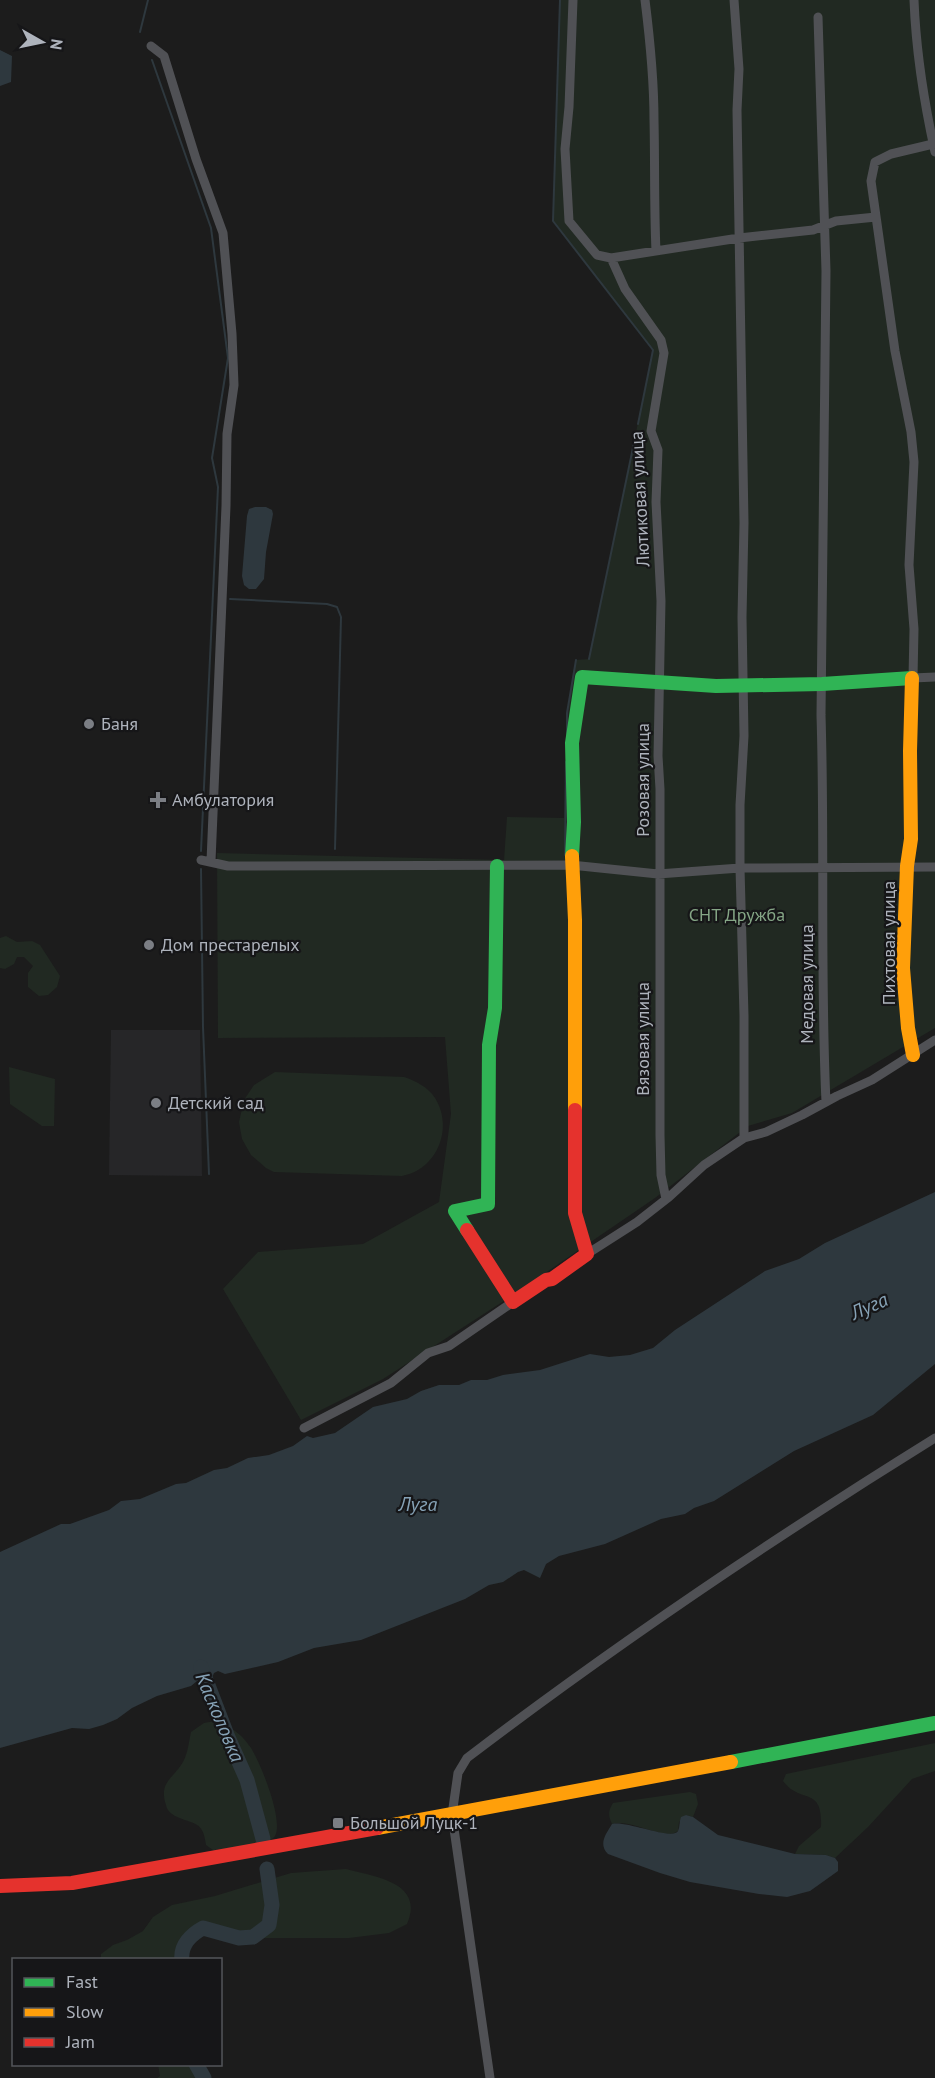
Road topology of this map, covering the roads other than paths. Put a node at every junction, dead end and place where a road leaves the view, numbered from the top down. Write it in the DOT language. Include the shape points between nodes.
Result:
graph roads {
  1 [pos="573,0"];
  2 [pos="645,0"];
  3 [pos="734,0"];
  4 [pos="914,0"];
  5 [pos="818,16"];
  6 [pos="151,46"];
  7 [pos="934,148"];
  8 [pos="876,217"];
  9 [pos="824,226"];
  10 [pos="740,238"];
  11 [pos="656,251"];
  12 [pos="611,258"];
  13 [pos="935,677"];
  14 [pos="913,678"];
  15 [pos="660,683"];
  16 [pos="822,684"];
  17 [pos="744,686"];
  18 [pos="201,860"];
  19 [pos="211,861"];
  20 [pos="571,865"];
  21 [pos="497,866"];
  22 [pos="822,866"];
  23 [pos="907,866"];
  24 [pos="935,867"];
  25 [pos="740,868"];
  26 [pos="658,876"];
  27 [pos="935,1040"];
  28 [pos="913,1055"];
  29 [pos="826,1102"];
  30 [pos="744,1138"];
  31 [pos="666,1199"];
  32 [pos="587,1254"];
  33 [pos="513,1302"];
  34 [pos="304,1428"];
  35 [pos="935,1438"];
  36 [pos="935,1723"];
  37 [pos="452,1815"];
  38 [pos="0,1886"];
  39 [pos="490,2078"];
  1 -- 12 [label="street" via="566,149 570,221 597,255"];
  2 -- 11 [label="street" via="654,119"];
  3 -- 10 [label="street" via="739,69"];
  4 -- 7 [label="street" via="924,102"];
  5 -- 9 [label="street, Медовая улица"];
  6 -- 19 [label="street" via="164,56 223,233 232,334 234,385 227,434"];
  7 -- 8 [label="street" via="891,153 874,162 871,181"];
  8 -- 9 [label="street"];
  8 -- 14 [label="street" via="913,452 909,565"];
  9 -- 10 [label="street"];
  9 -- 16 [label="street, Медовая улица"];
  10 -- 11 [label="street"];
  10 -- 17 [label="street"];
  11 -- 12 [label="street"];
  12 -- 15 [label="street, Лютиковая улица" via="625,289 661,340 664,353 651,431 658,450"];
  13 -- 14 [label="street"];
  14 -- 16 [label="street"];
  14 -- 23 [label="street, Пихтовая улица" via="911,839"];
  15 -- 17 [label="street"];
  15 -- 20 [label="street" via="582,677 572,743"];
  15 -- 26 [label="street, Розовая улица"];
  16 -- 17 [label="street"];
  16 -- 22 [label="street, Медовая улица"];
  17 -- 25 [label="street"];
  18 -- 19 [label="street"];
  19 -- 21 [label="street" via="228,867"];
  20 -- 21 [label="street"];
  20 -- 26 [label="street"];
  20 -- 32 [label="street" via="576,987 575,1213"];
  21 -- 33 [label="street" via="495,1008 489,1045 488,1204 455,1211"];
  22 -- 23 [label="street"];
  22 -- 25 [label="street"];
  22 -- 29 [label="street, Медовая улица"];
  23 -- 24 [label="street"];
  23 -- 28 [label="street, Пихтовая улица" via="903,968"];
  25 -- 26 [label="street"];
  25 -- 30 [label="street"];
  26 -- 31 [label="street, Вязовая улица" via="660,1135"];
  27 -- 28 [label="street"];
  28 -- 29 [label="street"];
  29 -- 30 [label="street" via="766,1132"];
  30 -- 31 [label="street" via="704,1165"];
  31 -- 32 [label="street"];
  32 -- 33 [label="street"];
  33 -- 34 [label="street" via="449,1346 428,1353 391,1383"];
  35 -- 37 [label="street" via="677,1605 467,1758 459,1773"];
  36 -- 37 [label="street"];
  37 -- 38 [label="street" via="72,1883"];
  37 -- 39 [label="street"];
}
